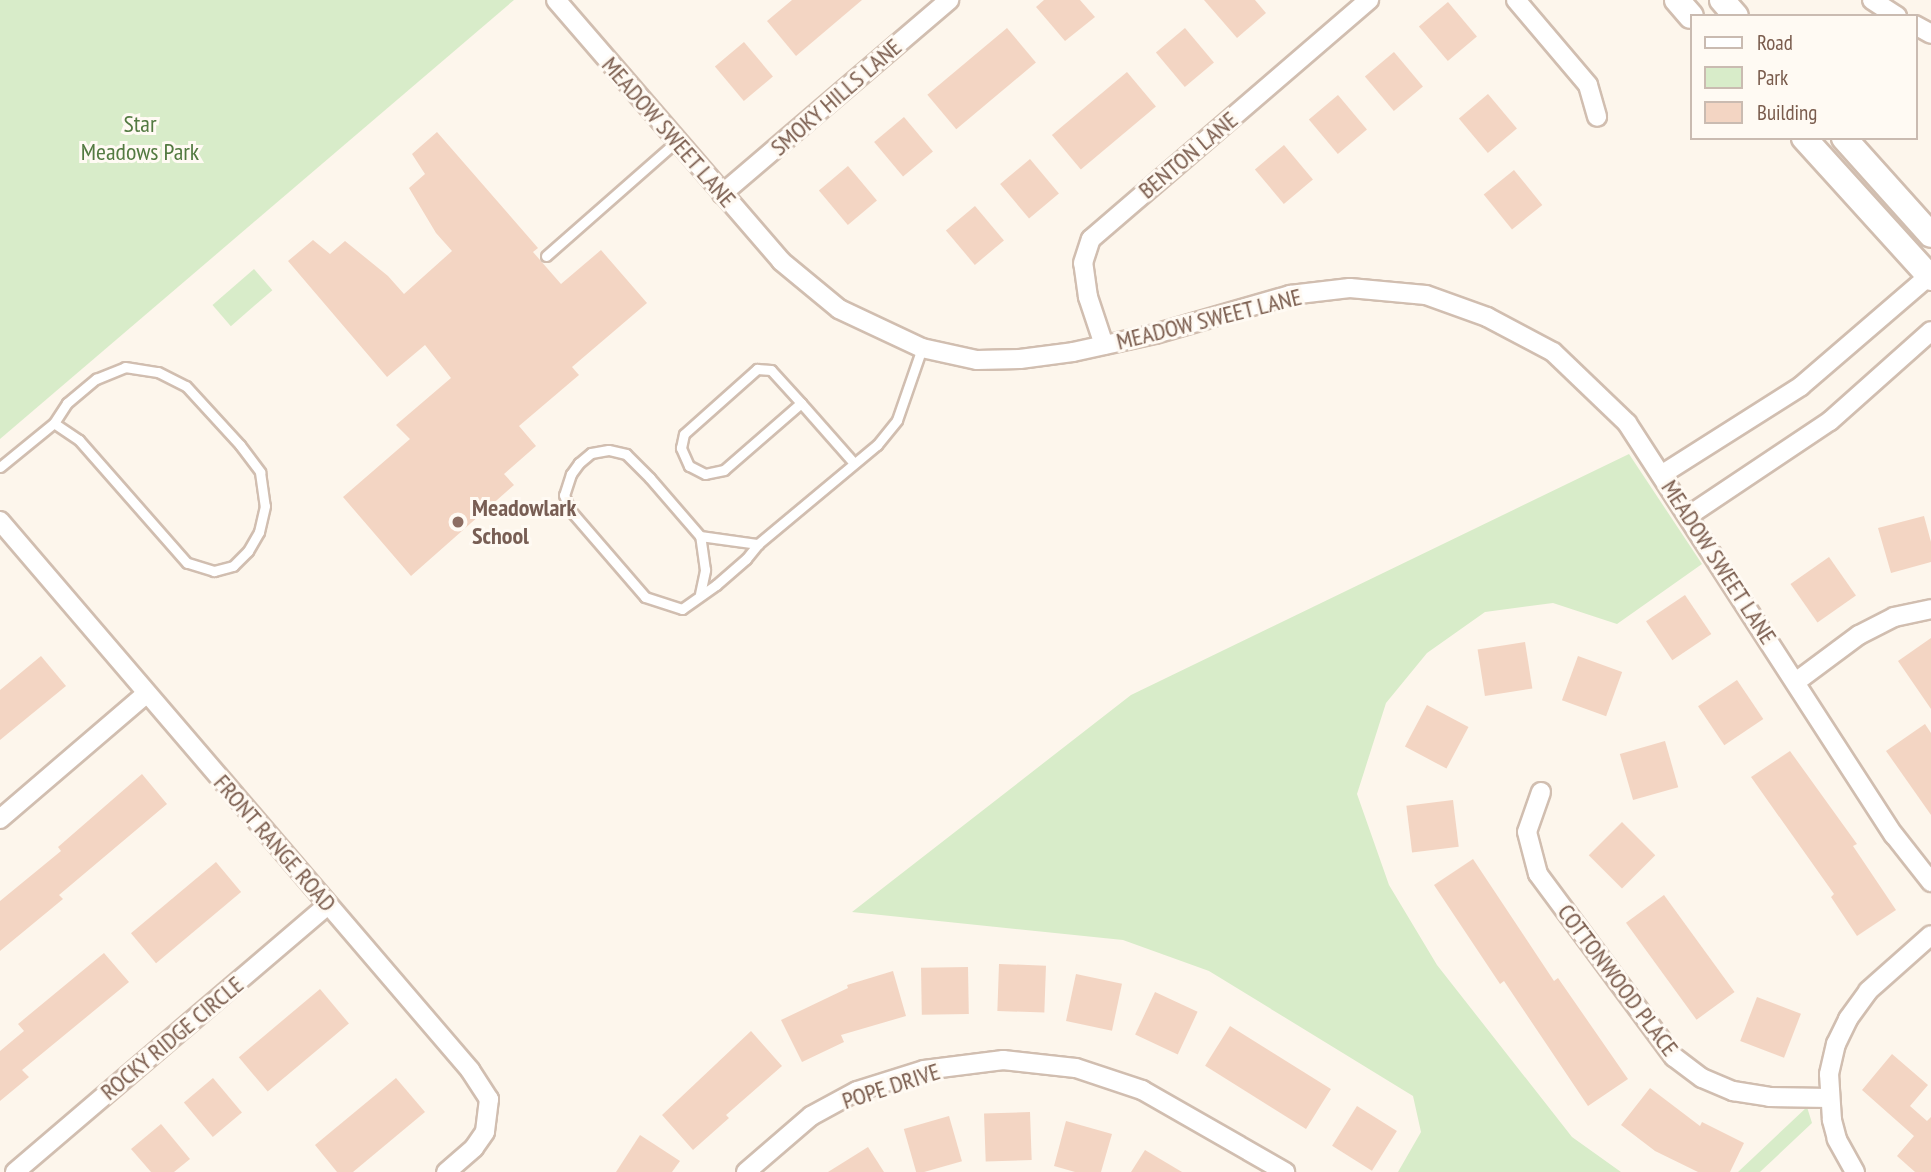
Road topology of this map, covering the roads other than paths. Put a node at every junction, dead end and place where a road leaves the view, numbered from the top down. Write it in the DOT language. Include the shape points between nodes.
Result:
graph roads {
  1 [pos="556,0"];
  2 [pos="949,0"];
  3 [pos="1370,0"];
  4 [pos="1516,0"];
  5 [pos="1676,0"];
  6 [pos="1722,0"];
  7 [pos="1872,0"];
  8 [pos="1689,14"];
  9 [pos="1734,14"];
  10 [pos="1894,14"];
  11 [pos="1597,117"];
  12 [pos="1806,140"];
  13 [pos="1846,140"];
  14 [pos="677,141"];
  15 [pos="722,194"];
  16 [pos="1931,235"];
  17 [pos="546,256"];
  18 [pos="1930,276"];
  19 [pos="1931,331"];
  20 [pos="1104,345"];
  21 [pos="922,348"];
  22 [pos="801,403"];
  23 [pos="54,423"];
  24 [pos="853,461"];
  25 [pos="0,467"];
  26 [pos="1661,475"];
  27 [pos="1688,516"];
  28 [pos="0,521"];
  29 [pos="700,536"];
  30 [pos="758,544"];
  31 [pos="701,594"];
  32 [pos="1931,609"];
  33 [pos="1797,681"];
  34 [pos="146,694"];
  35 [pos="1541,792"];
  36 [pos="0,819"];
  37 [pos="1931,882"];
  38 [pos="328,905"];
  39 [pos="1931,935"];
  40 [pos="1829,1098"];
  41 [pos="15,1172"];
  42 [pos="446,1172"];
  43 [pos="746,1172"];
  44 [pos="1285,1172"];
  45 [pos="1855,1172"];
  1 -- 14 [label="street, MEADOW SWEET LANE"];
  2 -- 15 [label="street, SMOKY HILLS LANE"];
  3 -- 20 [label="street, BENTON LANE" via="1091,239 1083,262 1088,298"];
  4 -- 11 [label="street" via="1588,85"];
  5 -- 8 [label="main road"];
  6 -- 9 [label="main road"];
  7 -- 10 [label="street"];
  12 -- 18 [label="main road"];
  13 -- 16 [label="main road"];
  14 -- 15 [label="street, MEADOW SWEET LANE"];
  14 -- 17 [label="lane"];
  15 -- 21 [label="street, MEADOW SWEET LANE" via="781,261 839,309"];
  18 -- 26 [label="street" via="1801,386"];
  19 -- 27 [label="street" via="1830,421"];
  20 -- 21 [label="street, MEADOW SWEET LANE" via="1020,359 977,360"];
  20 -- 26 [label="street, MEADOW SWEET LANE" via="1290,295 1350,288 1426,295 1486,317 1553,352 1627,423"];
  21 -- 24 [label="lane" via="897,420 877,445"];
  22 -- 22 [label="lane" via="771,370 757,369 684,434 681,448 689,466 705,474 724,470"];
  22 -- 24 [label="lane"];
  23 -- 23 [label="lane" via="79,440 187,563 214,571 233,566 248,551 259,532 265,506 260,472 175,378 125,367 96,379 67,403"];
  23 -- 25 [label="lane"];
  24 -- 30 [label="lane"];
  26 -- 27 [label="street, MEADOW SWEET LANE"];
  27 -- 33 [label="street, MEADOW SWEET LANE"];
  28 -- 34 [label="street, FRONT RANGE ROAD"];
  29 -- 30 [label="lane"];
  29 -- 31 [label="lane" via="705,570"];
  29 -- 31 [label="lane" via="626,454 592,453 571,474 565,495 570,510 645,597 681,609"];
  30 -- 31 [label="lane"];
  32 -- 33 [label="street" via="1894,617 1859,635"];
  33 -- 37 [label="street, MEADOW SWEET LANE" via="1894,835"];
  34 -- 36 [label="street"];
  34 -- 38 [label="street, FRONT RANGE ROAD"];
  35 -- 40 [label="street, COTTONWOOD PLACE" via="1527,832 1538,874 1674,1057 1702,1078 1733,1091"];
  38 -- 41 [label="street, ROCKY RIDGE CIRCLE"];
  38 -- 42 [label="street, FRONT RANGE ROAD" via="470,1070 489,1099 485,1132"];
  39 -- 40 [label="street" via="1868,991 1848,1019 1836,1044"];
  40 -- 45 [label="street" via="1837,1139"];
  43 -- 44 [label="street, POPE DRIVE" via="811,1116 857,1091 924,1070 1003,1060 1076,1068 1142,1090"];
}
